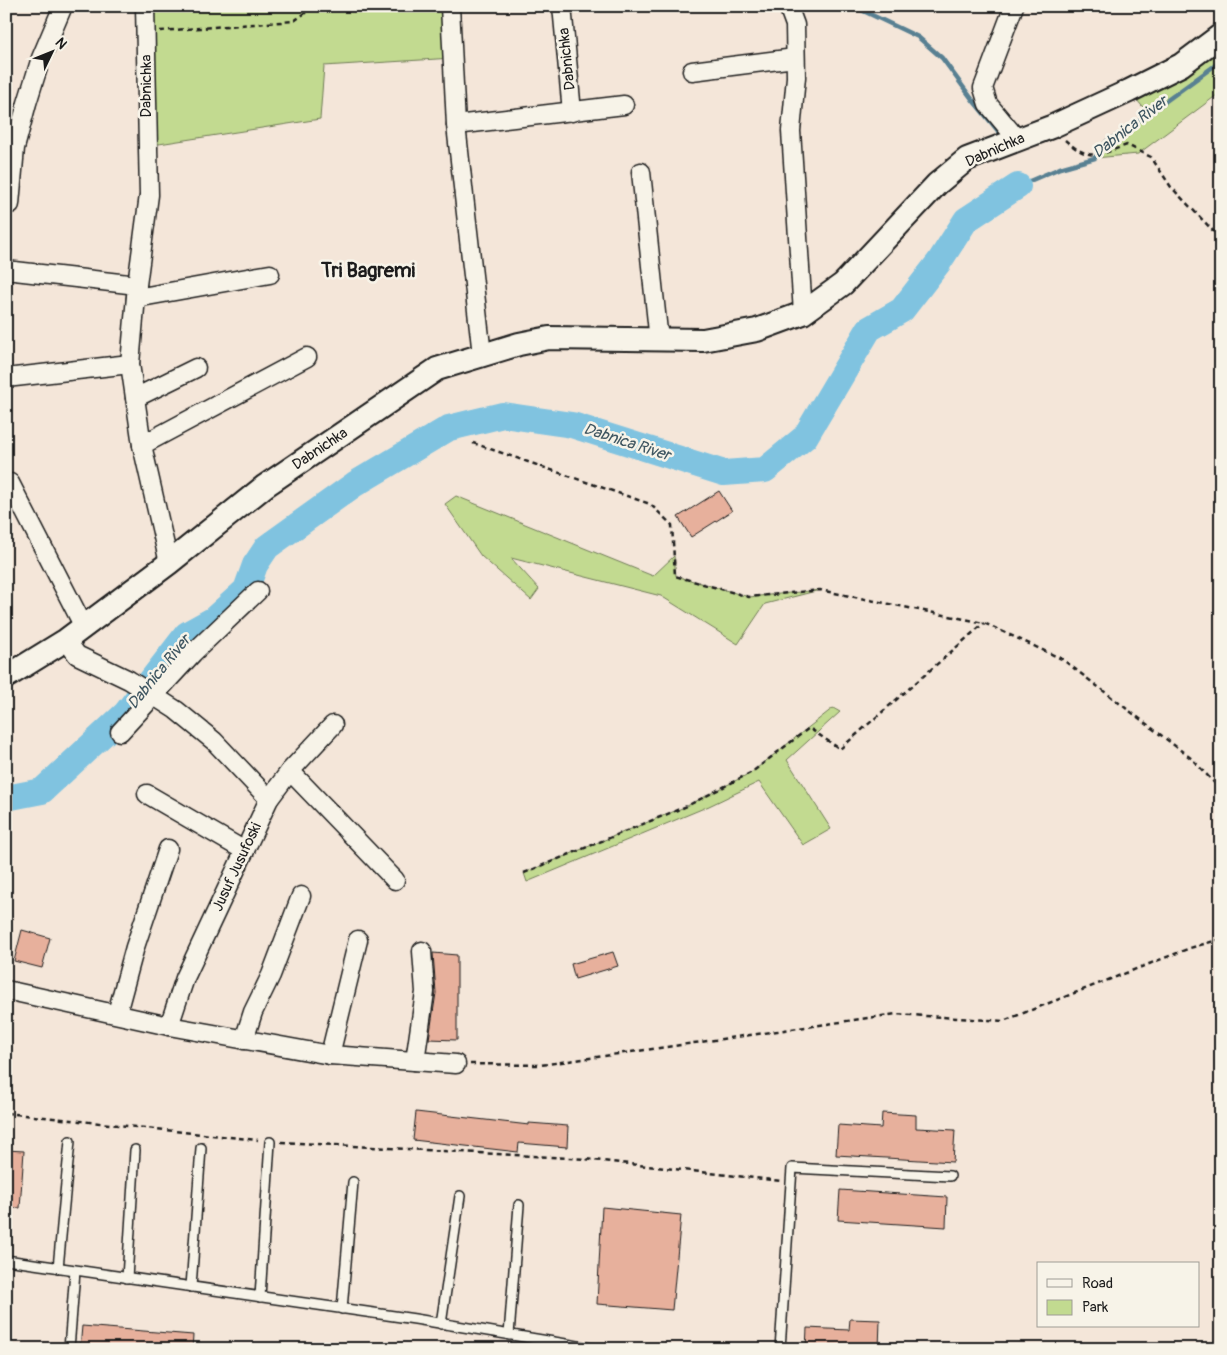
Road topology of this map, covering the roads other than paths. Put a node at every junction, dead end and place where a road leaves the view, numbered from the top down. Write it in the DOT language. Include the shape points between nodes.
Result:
graph roads {
  1 [pos="63,6"];
  2 [pos="145,6"];
  3 [pos="450,6"];
  4 [pos="562,6"];
  5 [pos="788,6"];
  6 [pos="1014,6"];
  7 [pos="1221,34"];
  8 [pos="795,58"];
  9 [pos="692,71"];
  10 [pos="624,105"];
  11 [pos="572,112"];
  12 [pos="456,125"];
  13 [pos="1017,139"];
  14 [pos="641,172"];
  15 [pos="6,205"];
  16 [pos="6,270"];
  17 [pos="270,274"];
  18 [pos="136,292"];
  19 [pos="803,313"];
  20 [pos="659,341"];
  21 [pos="482,355"];
  22 [pos="308,357"];
  23 [pos="130,364"];
  24 [pos="196,368"];
  25 [pos="6,378"];
  26 [pos="135,398"];
  27 [pos="142,445"];
  28 [pos="6,484"];
  29 [pos="169,563"];
  30 [pos="258,591"];
  31 [pos="75,634"];
  32 [pos="6,676"];
  33 [pos="155,695"];
  34 [pos="333,725"];
  35 [pos="120,732"];
  36 [pos="290,771"];
  37 [pos="147,794"];
  38 [pos="269,799"];
  39 [pos="168,849"];
  40 [pos="245,851"];
  41 [pos="395,880"];
  42 [pos="301,896"];
  43 [pos="358,940"];
  44 [pos="422,952"];
  45 [pos="6,990"];
  46 [pos="117,1013"];
  47 [pos="169,1026"];
  48 [pos="244,1040"];
  49 [pos="330,1055"];
  50 [pos="415,1061"];
  51 [pos="456,1064"];
  52 [pos="70,1140"];
  53 [pos="270,1142"];
  54 [pos="201,1148"];
  55 [pos="135,1150"];
  56 [pos="950,1176"];
  57 [pos="353,1182"];
  58 [pos="460,1196"];
  59 [pos="519,1205"];
  60 [pos="6,1260"];
  61 [pos="58,1268"];
  62 [pos="75,1271"];
  63 [pos="128,1278"];
  64 [pos="191,1287"];
  65 [pos="260,1297"];
  66 [pos="342,1309"];
  67 [pos="441,1324"];
  68 [pos="510,1335"];
  69 [pos="69,1349"];
  70 [pos="596,1349"];
  71 [pos="780,1349"];
  1 -- 15 [label="street" via="26,103 15,148 10,204"];
  2 -- 18 [label="street, Dabnichka" via="148,195"];
  3 -- 12 [label="street"];
  4 -- 11 [label="street, Dabnichka"];
  5 -- 8 [label="street" via="795,25"];
  6 -- 13 [label="street" via="983,88 988,104"];
  7 -- 13 [label="street, Dabnichka" via="1181,65 1050,127"];
  8 -- 9 [label="street"];
  8 -- 19 [label="street" via="791,131"];
  10 -- 11 [label="street, Dabnichka"];
  11 -- 12 [label="street, Dabnichka"];
  12 -- 21 [label="street"];
  13 -- 19 [label="street, Dabnichka" via="967,159 937,184 843,284"];
  14 -- 20 [label="street"];
  16 -- 18 [label="street"];
  17 -- 18 [label="street"];
  18 -- 23 [label="street, Dabnichka"];
  19 -- 20 [label="street, Dabnichka" via="730,337"];
  20 -- 21 [label="street, Dabnichka" via="550,338"];
  21 -- 29 [label="street, Dabnichka" via="437,369 265,486"];
  22 -- 27 [label="street"];
  23 -- 25 [label="street"];
  23 -- 26 [label="street, Dabnichka"];
  24 -- 26 [label="street"];
  26 -- 27 [label="street, Dabnichka"];
  27 -- 29 [label="street, Dabnichka"];
  28 -- 31 [label="street" via="10,482"];
  29 -- 31 [label="street, Dabnichka"];
  30 -- 33 [label="street" via="193,653"];
  31 -- 32 [label="street, Dabnichka"];
  31 -- 33 [label="street" via="77,655"];
  33 -- 35 [label="street"];
  33 -- 38 [label="street" via="214,741"];
  34 -- 36 [label="street, Jusuf Jusufoski"];
  36 -- 38 [label="street, Jusuf Jusufoski"];
  36 -- 41 [label="street"];
  37 -- 40 [label="street"];
  38 -- 40 [label="street, Jusuf Jusufoski"];
  39 -- 46 [label="street"];
  40 -- 47 [label="street, Jusuf Jusufoski" via="185,978"];
  42 -- 48 [label="street"];
  43 -- 49 [label="street"];
  44 -- 50 [label="street" via="425,992"];
  45 -- 46 [label="street"];
  46 -- 47 [label="street"];
  47 -- 48 [label="street"];
  48 -- 49 [label="street"];
  49 -- 50 [label="street"];
  50 -- 51 [label="street"];
  52 -- 61 [label="lane"];
  53 -- 65 [label="lane"];
  54 -- 64 [label="lane"];
  55 -- 63 [label="lane"];
  56 -- 71 [label="lane" via="792,1168"];
  57 -- 66 [label="lane"];
  58 -- 67 [label="lane"];
  59 -- 68 [label="lane"];
  60 -- 61 [label="lane"];
  61 -- 62 [label="lane"];
  62 -- 63 [label="lane"];
  62 -- 69 [label="lane"];
  63 -- 64 [label="lane"];
  64 -- 65 [label="lane"];
  65 -- 66 [label="lane"];
  66 -- 67 [label="lane"];
  67 -- 68 [label="lane"];
  68 -- 70 [label="lane"];
}
